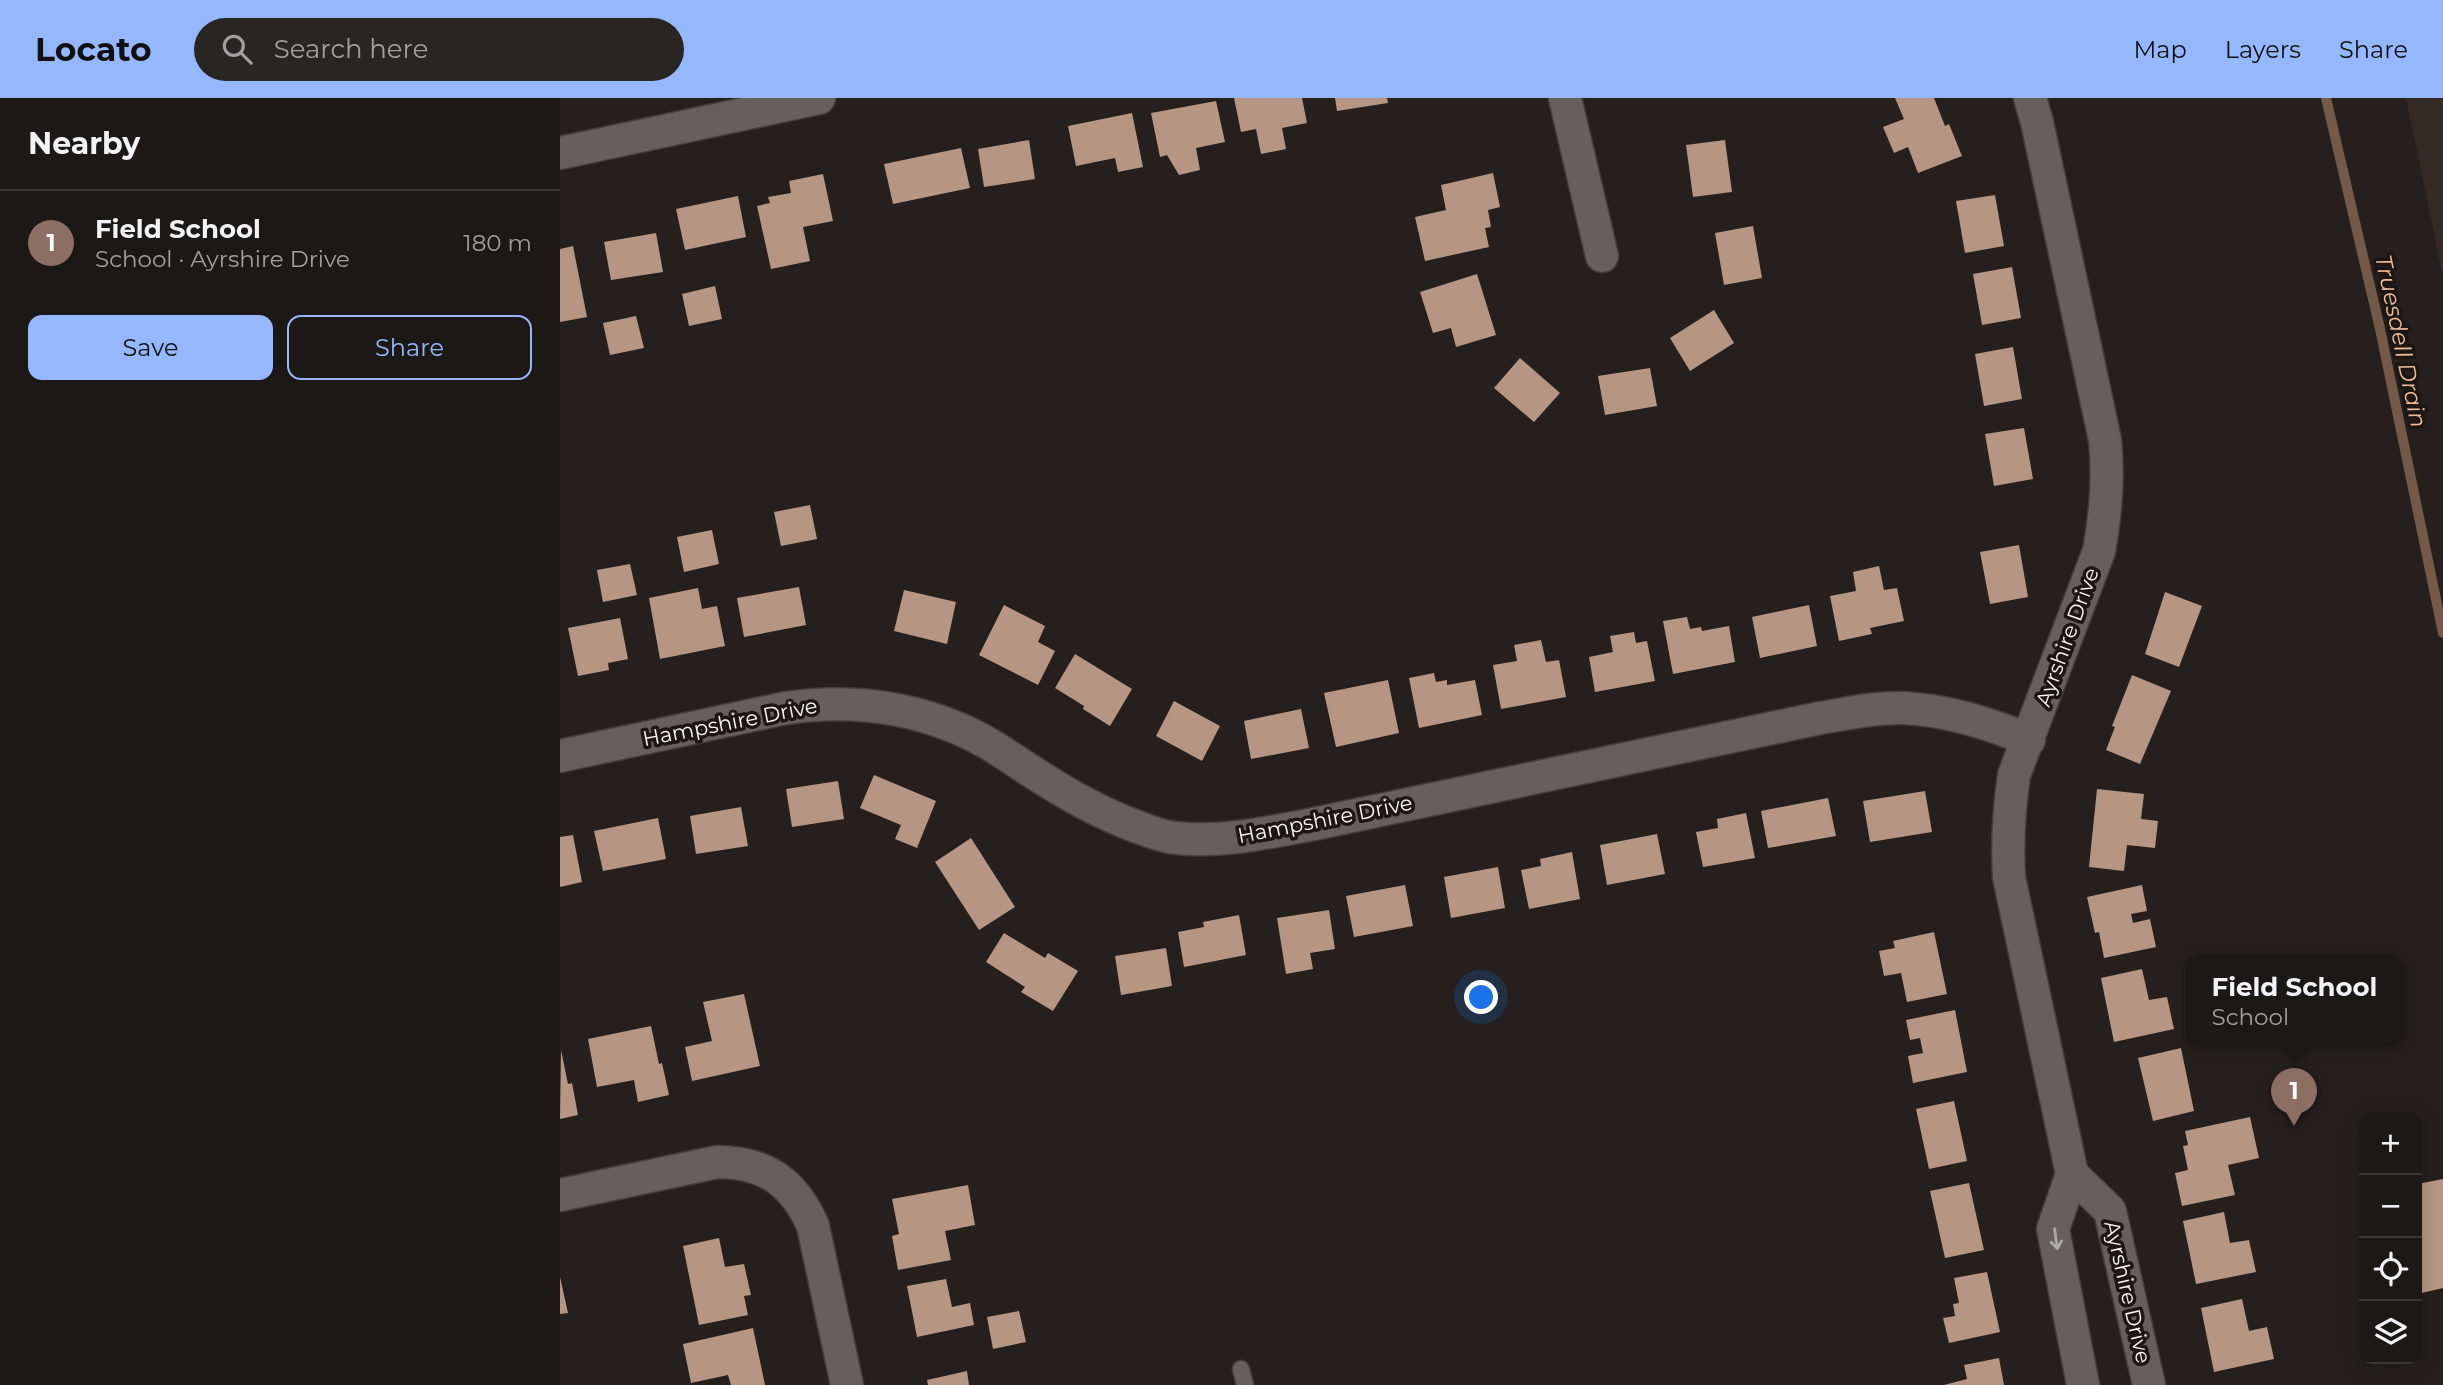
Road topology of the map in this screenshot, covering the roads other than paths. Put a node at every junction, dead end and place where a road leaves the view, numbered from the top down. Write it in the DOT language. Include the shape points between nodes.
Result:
graph roads {
  1 [pos="819,98"];
  2 [pos="1565,98"];
  3 [pos="2030,98"];
  4 [pos="560,153"];
  5 [pos="1602,256"];
  6 [pos="2029,740"];
  7 [pos="560,756"];
  8 [pos="2072,1174"];
  9 [pos="560,1195"];
  10 [pos="847,1385"];
  11 [pos="2083,1385"];
  12 [pos="2149,1385"];
  1 -- 4 [label="street"];
  2 -- 5 [label="street"];
  3 -- 6 [label="street, Ayrshire Drive" via="2108,471 2099,551"];
  6 -- 7 [label="street, Hampshire Drive" via="1944,712 1868,710 1309,825 1214,838 1177,838 1127,823 1078,802 976,737 926,716 866,704 786,708"];
  6 -- 8 [label="street, Ayrshire Drive" via="2010,797 2009,877"];
  8 -- 11 [label="street, one-way" via="2053,1229"];
  8 -- 12 [label="street, Ayrshire Drive" via="2110,1210"];
  9 -- 10 [label="street" via="717,1162 756,1166 775,1176 797,1197 813,1226"];
}
